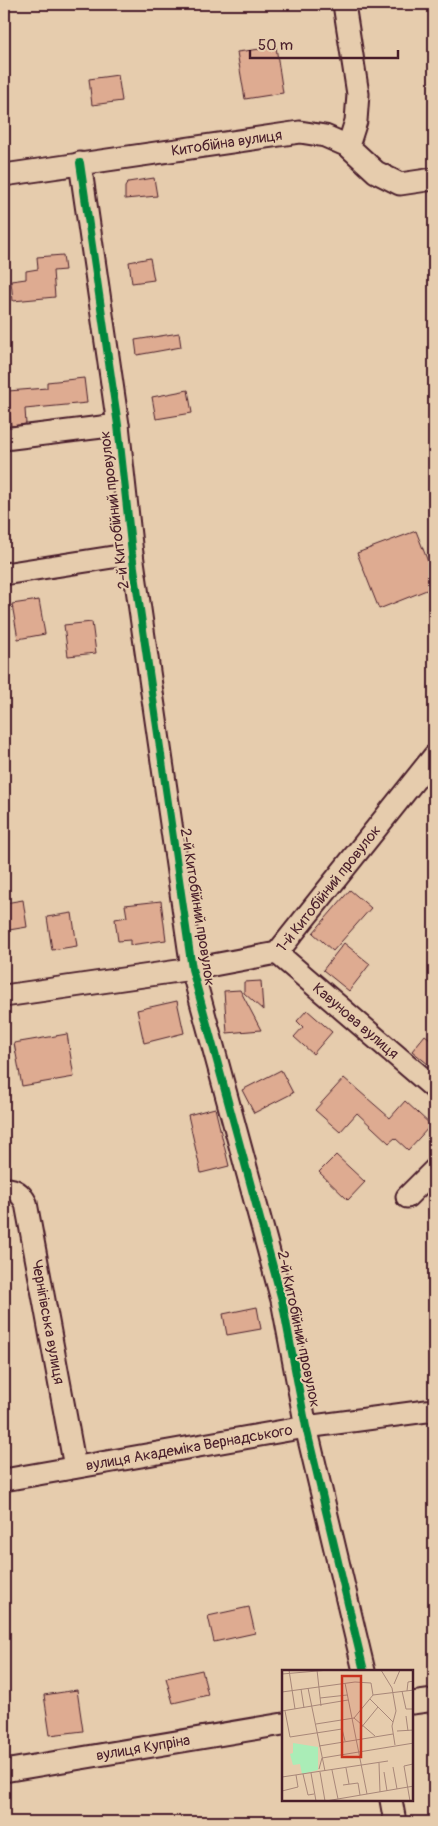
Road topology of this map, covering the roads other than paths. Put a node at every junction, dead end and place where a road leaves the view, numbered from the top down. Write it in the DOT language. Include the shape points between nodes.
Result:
graph roads {
  1 [pos="344,4"];
  2 [pos="348,146"];
  3 [pos="80,163"];
  4 [pos="4,175"];
  5 [pos="434,179"];
  6 [pos="118,425"];
  7 [pos="4,439"];
  8 [pos="132,554"];
  9 [pos="4,574"];
  10 [pos="434,756"];
  11 [pos="277,953"];
  12 [pos="192,968"];
  13 [pos="4,996"];
  14 [pos="434,1088"];
  15 [pos="434,1170"];
  16 [pos="4,1189"];
  17 [pos="407,1197"];
  18 [pos="434,1410"];
  19 [pos="306,1426"];
  20 [pos="75,1468"];
  21 [pos="4,1480"];
  22 [pos="364,1670"];
  23 [pos="434,1700"];
  24 [pos="413,1703"];
  25 [pos="282,1724"];
  26 [pos="4,1771"];
  27 [pos="391,1801"];
  28 [pos="395,1822"];
  1 -- 2 [label="street" via="358,94 356,121"];
  2 -- 3 [label="street, Китобійна вулиця" via="325,136 300,132"];
  2 -- 5 [label="street, Китобійна вулиця" via="387,180 400,184"];
  3 -- 4 [label="street, Китобійна вулиця"];
  3 -- 6 [label="street, 2-й Китобійний провулок"];
  6 -- 7 [label="street"];
  6 -- 8 [label="street, 2-й Китобійний провулок"];
  8 -- 9 [label="street"];
  8 -- 12 [label="street, 2-й Китобійний провулок"];
  10 -- 11 [label="street, 1-й Китобійний провулок"];
  11 -- 12 [label="street, 1-й Китобійний провулок"];
  11 -- 14 [label="street, Кавунова вулиця"];
  12 -- 13 [label="street, 2-й Китобійний провулок"];
  12 -- 19 [label="street, 2-й Китобійний провулок" via="282,1300"];
  15 -- 17 [label="street"];
  16 -- 20 [label="street, Чернігівська вулиця" via="19,1193 26,1203"];
  18 -- 19 [label="street, вулиця Академіка Вернадського"];
  19 -- 20 [label="street, вулиця Академіка Вернадського"];
  19 -- 22 [label="street, 2-й Китобійний провулок"];
  20 -- 21 [label="street, вулиця Академіка Вернадського"];
  23 -- 24 [label="street"];
  25 -- 26 [label="street, вулиця Купріна"];
  27 -- 28 [label="street"];
}
